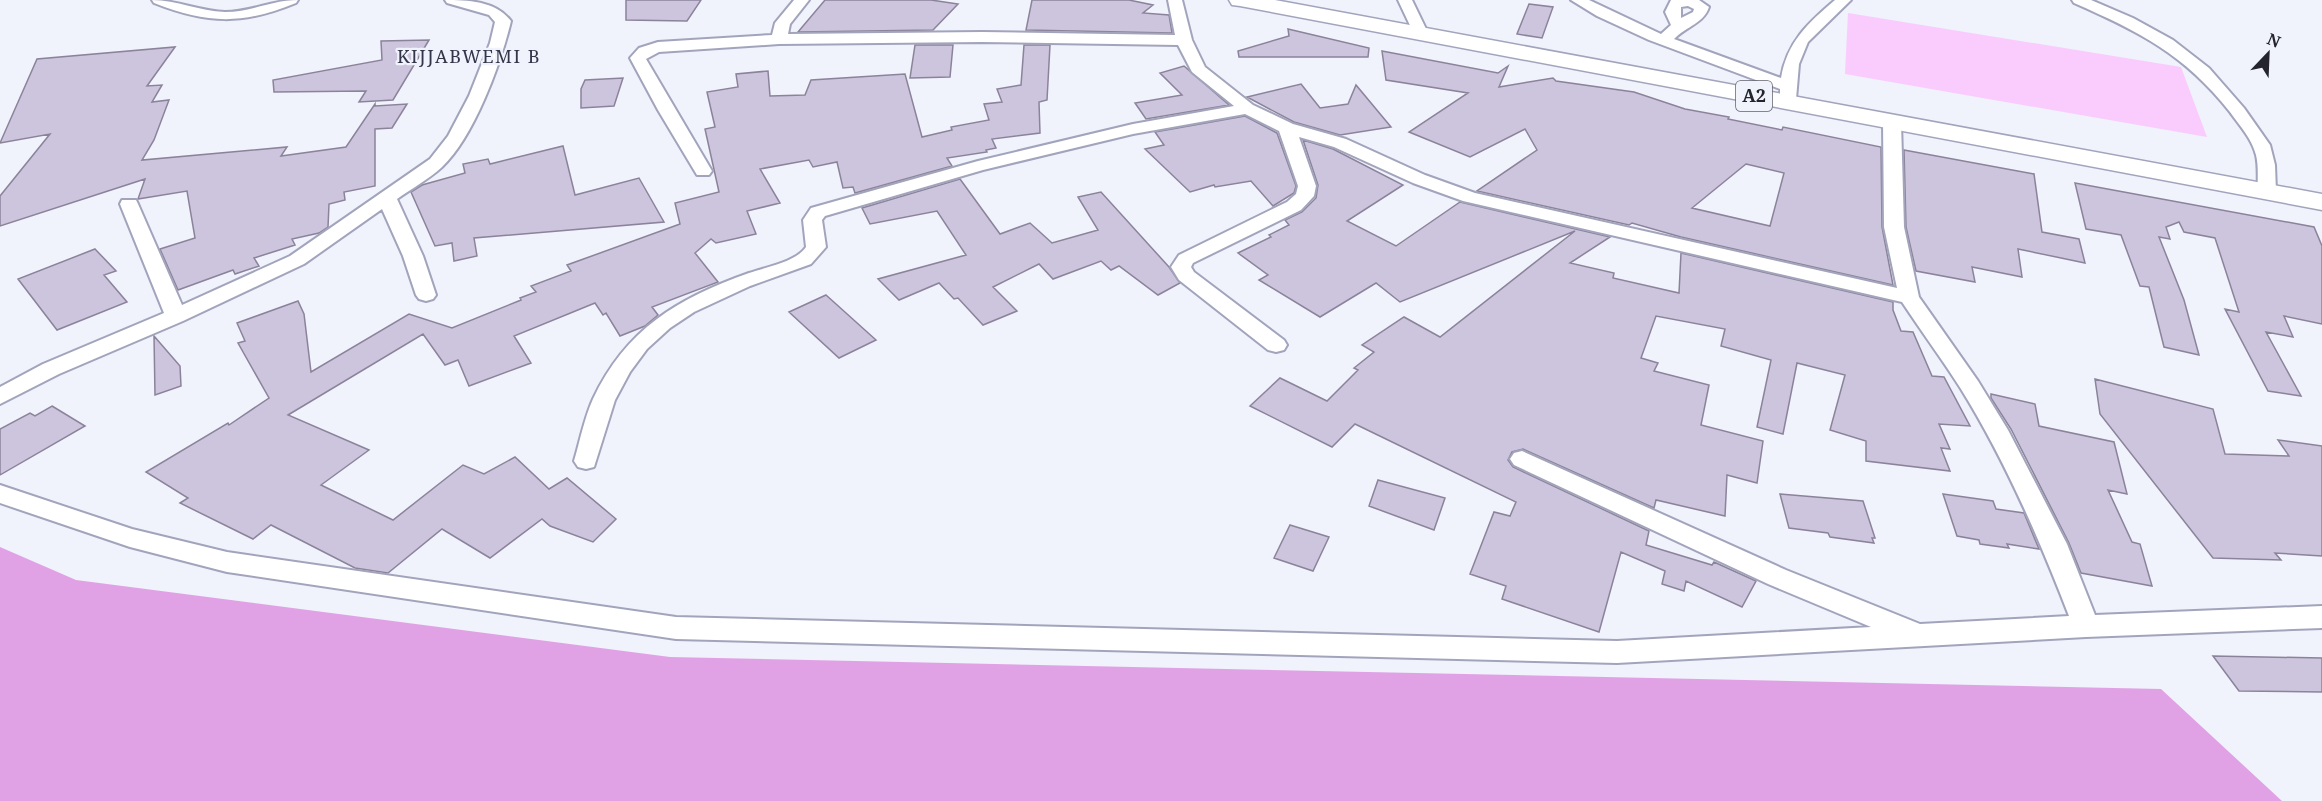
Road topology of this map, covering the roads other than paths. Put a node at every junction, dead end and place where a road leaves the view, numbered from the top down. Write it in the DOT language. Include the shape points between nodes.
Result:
graph roads {
  1 [pos="159,0"];
  2 [pos="291,0"];
  3 [pos="452,0"];
  4 [pos="802,0"];
  5 [pos="1175,0"];
  6 [pos="1240,0"];
  7 [pos="1405,0"];
  8 [pos="1578,0"];
  9 [pos="1844,0"];
  10 [pos="2079,0"];
  11 [pos="1679,25"];
  12 [pos="1419,33"];
  13 [pos="779,39"];
  14 [pos="1665,39"];
  15 [pos="1184,40"];
  16 [pos="1788,94"];
  17 [pos="1247,109"];
  18 [pos="1892,122"];
  19 [pos="1287,129"];
  20 [pos="703,171"];
  21 [pos="2267,192"];
  22 [pos="386,196"];
  23 [pos="2322,202"];
  24 [pos="129,204"];
  25 [pos="426,295"];
  26 [pos="1909,297"];
  27 [pos="176,316"];
  28 [pos="1276,345"];
  29 [pos="0,397"];
  30 [pos="1522,459"];
  31 [pos="586,461"];
  32 [pos="0,494"];
  33 [pos="2322,617"];
  34 [pos="2086,626"];
  35 [pos="1918,635"];
  1 -- 2 [label="street" via="185,11 238,17"];
  3 -- 22 [label="street" via="494,12 503,21 498,43 456,137 436,163"];
  4 -- 13 [label="street" via="783,22"];
  5 -- 15 [label="street"];
  6 -- 12 [label="highway, A2"];
  7 -- 12 [label="street"];
  8 -- 14 [label="street"];
  9 -- 16 [label="street" via="1801,37 1793,51"];
  10 -- 21 [label="street" via="2138,25 2172,44 2196,64 2224,93 2264,151"];
  11 -- 14 [label="street"];
  12 -- 16 [label="highway, A2"];
  13 -- 15 [label="street"];
  13 -- 20 [label="street" via="658,47 638,58"];
  14 -- 16 [label="street"];
  15 -- 17 [label="street" via="1198,69"];
  16 -- 18 [label="highway, A2"];
  17 -- 19 [label="street"];
  17 -- 31 [label="street" via="1133,129 978,166 818,212 812,220 817,243 812,255 689,304 633,351 604,401"];
  18 -- 21 [label="highway, A2"];
  18 -- 26 [label="street" via="1894,227"];
  19 -- 26 [label="street" via="1340,144 1419,179 1470,196"];
  19 -- 28 [label="street" via="1307,186 1305,196 1294,206 1186,259 1180,267 1186,276"];
  21 -- 23 [label="highway, A2"];
  22 -- 25 [label="street"];
  22 -- 27 [label="street" via="297,260"];
  24 -- 27 [label="street"];
  26 -- 34 [label="street" via="1996,430 2054,544"];
  27 -- 29 [label="street" via="51,369"];
  30 -- 35 [label="street" via="1777,577"];
  32 -- 35 [label="street" via="130,538 227,562 676,628 1617,652"];
  33 -- 34 [label="street"];
  34 -- 35 [label="street"];
}
